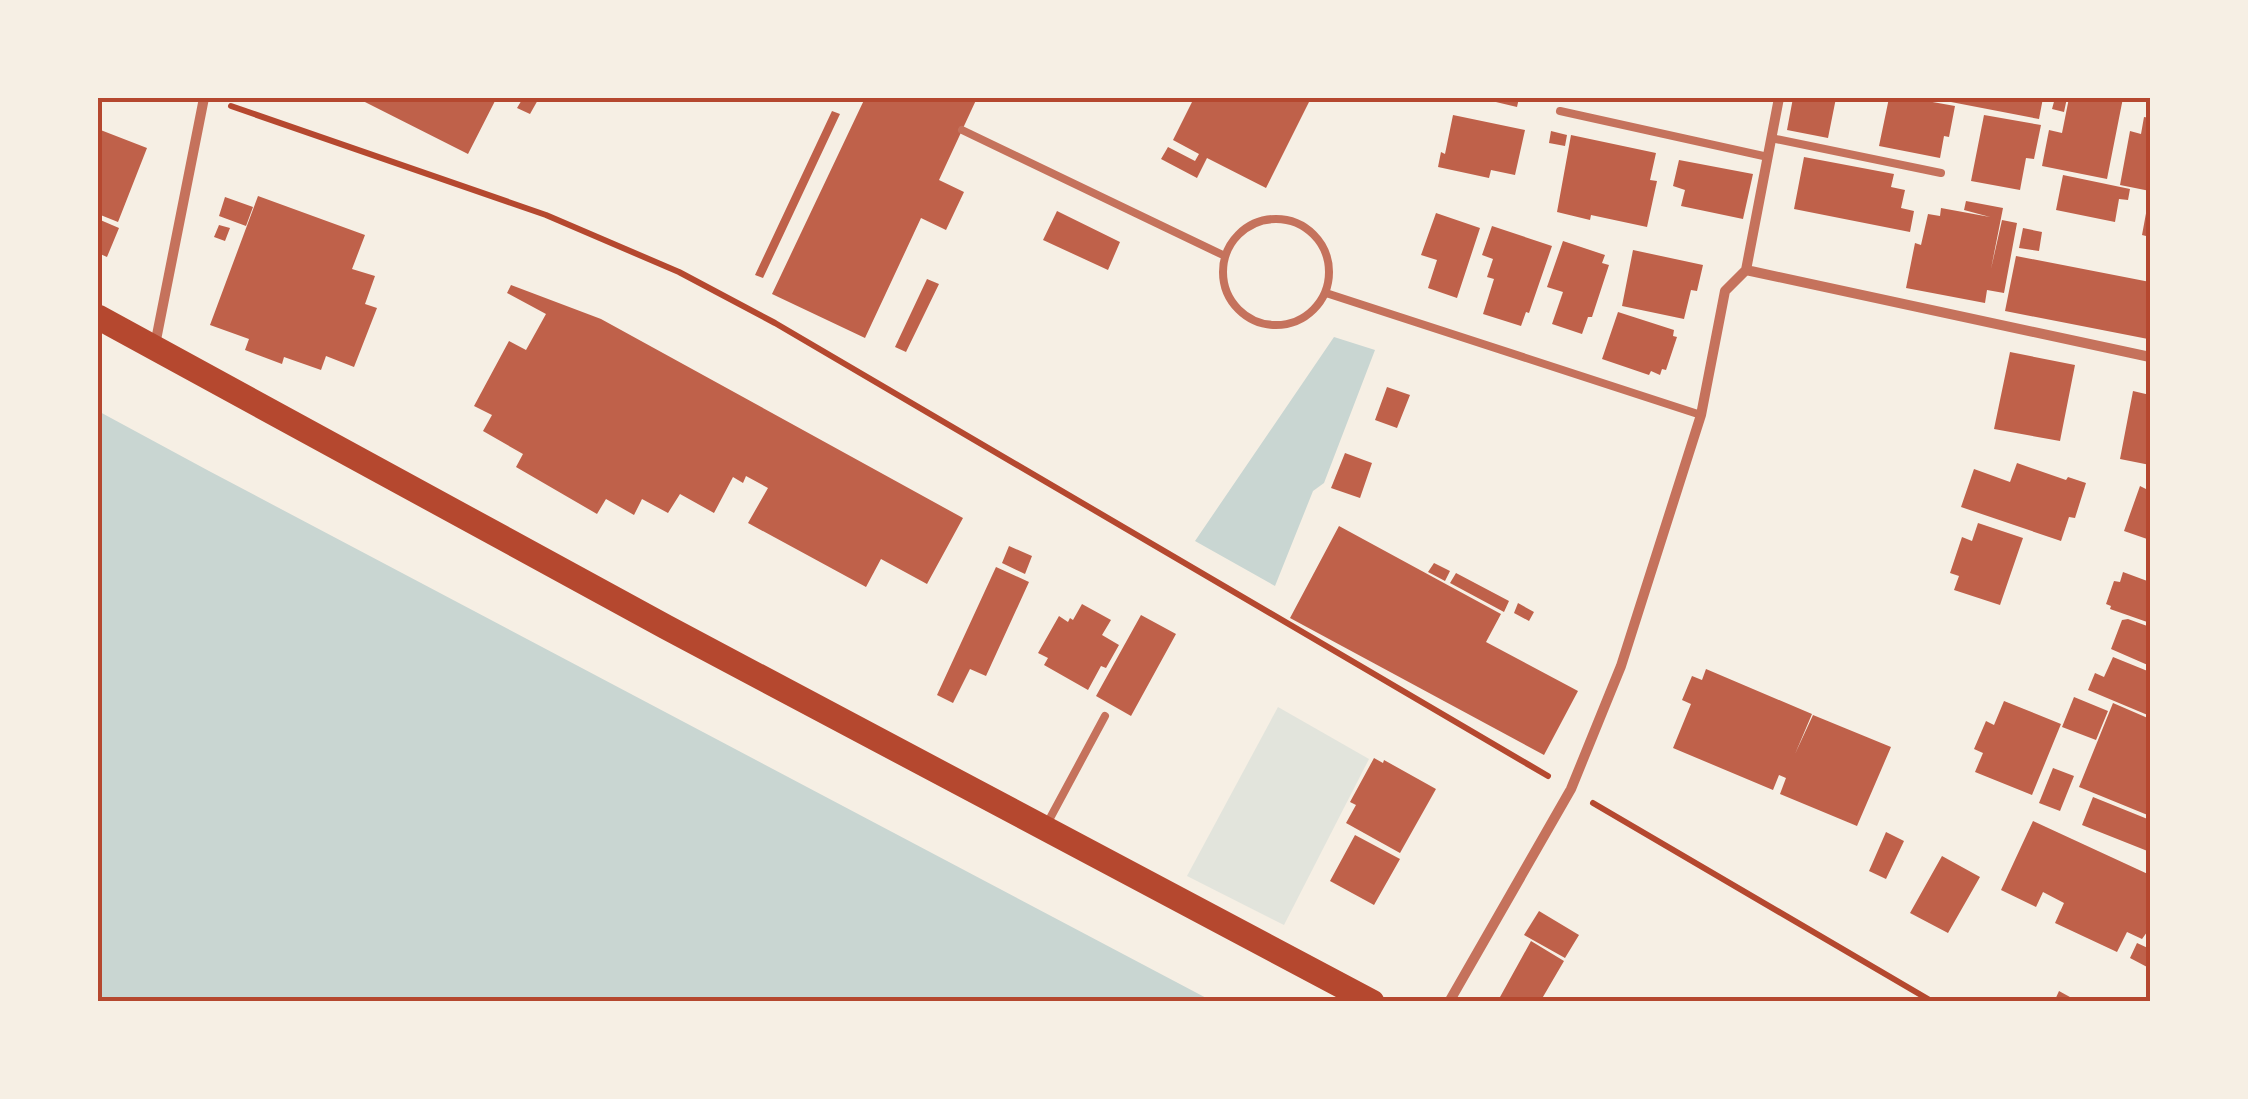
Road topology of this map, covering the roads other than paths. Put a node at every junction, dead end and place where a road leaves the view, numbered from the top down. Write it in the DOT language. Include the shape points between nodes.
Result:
graph roads {
  1 [pos="204,98"];
  2 [pos="1780,98"];
  3 [pos="1560,111"];
  4 [pos="962,130"];
  5 [pos="1772,138"];
  6 [pos="1768,156"];
  7 [pos="1941,172"];
  8 [pos="1225,256"];
  9 [pos="1746,270"];
  10 [pos="1326,294"];
  11 [pos="98,317"];
  12 [pos="154,346"];
  13 [pos="2150,357"];
  14 [pos="1701,415"];
  15 [pos="1106,716"];
  16 [pos="1044,830"];
  17 [pos="1372,1002"];
  18 [pos="1449,1002"];
  1 -- 12 [label="street"];
  2 -- 5 [label="street"];
  3 -- 6 [label="lane"];
  4 -- 8 [label="lane"];
  5 -- 6 [label="street"];
  5 -- 7 [label="lane"];
  6 -- 9 [label="street"];
  8 -- 10 [label="lane" via="1224,283 1236,307 1257,323 1284,326 1309,315"];
  8 -- 10 [label="lane" via="1238,235 1259,222 1283,219 1306,228 1323,246 1330,270"];
  9 -- 13 [label="street"];
  9 -- 14 [label="street" via="1725,290"];
  10 -- 14 [label="lane"];
  11 -- 12 [label="main road"];
  12 -- 16 [label="main road"];
  14 -- 18 [label="street" via="1621,666 1571,790"];
  15 -- 16 [label="lane"];
  16 -- 17 [label="main road"];
}
